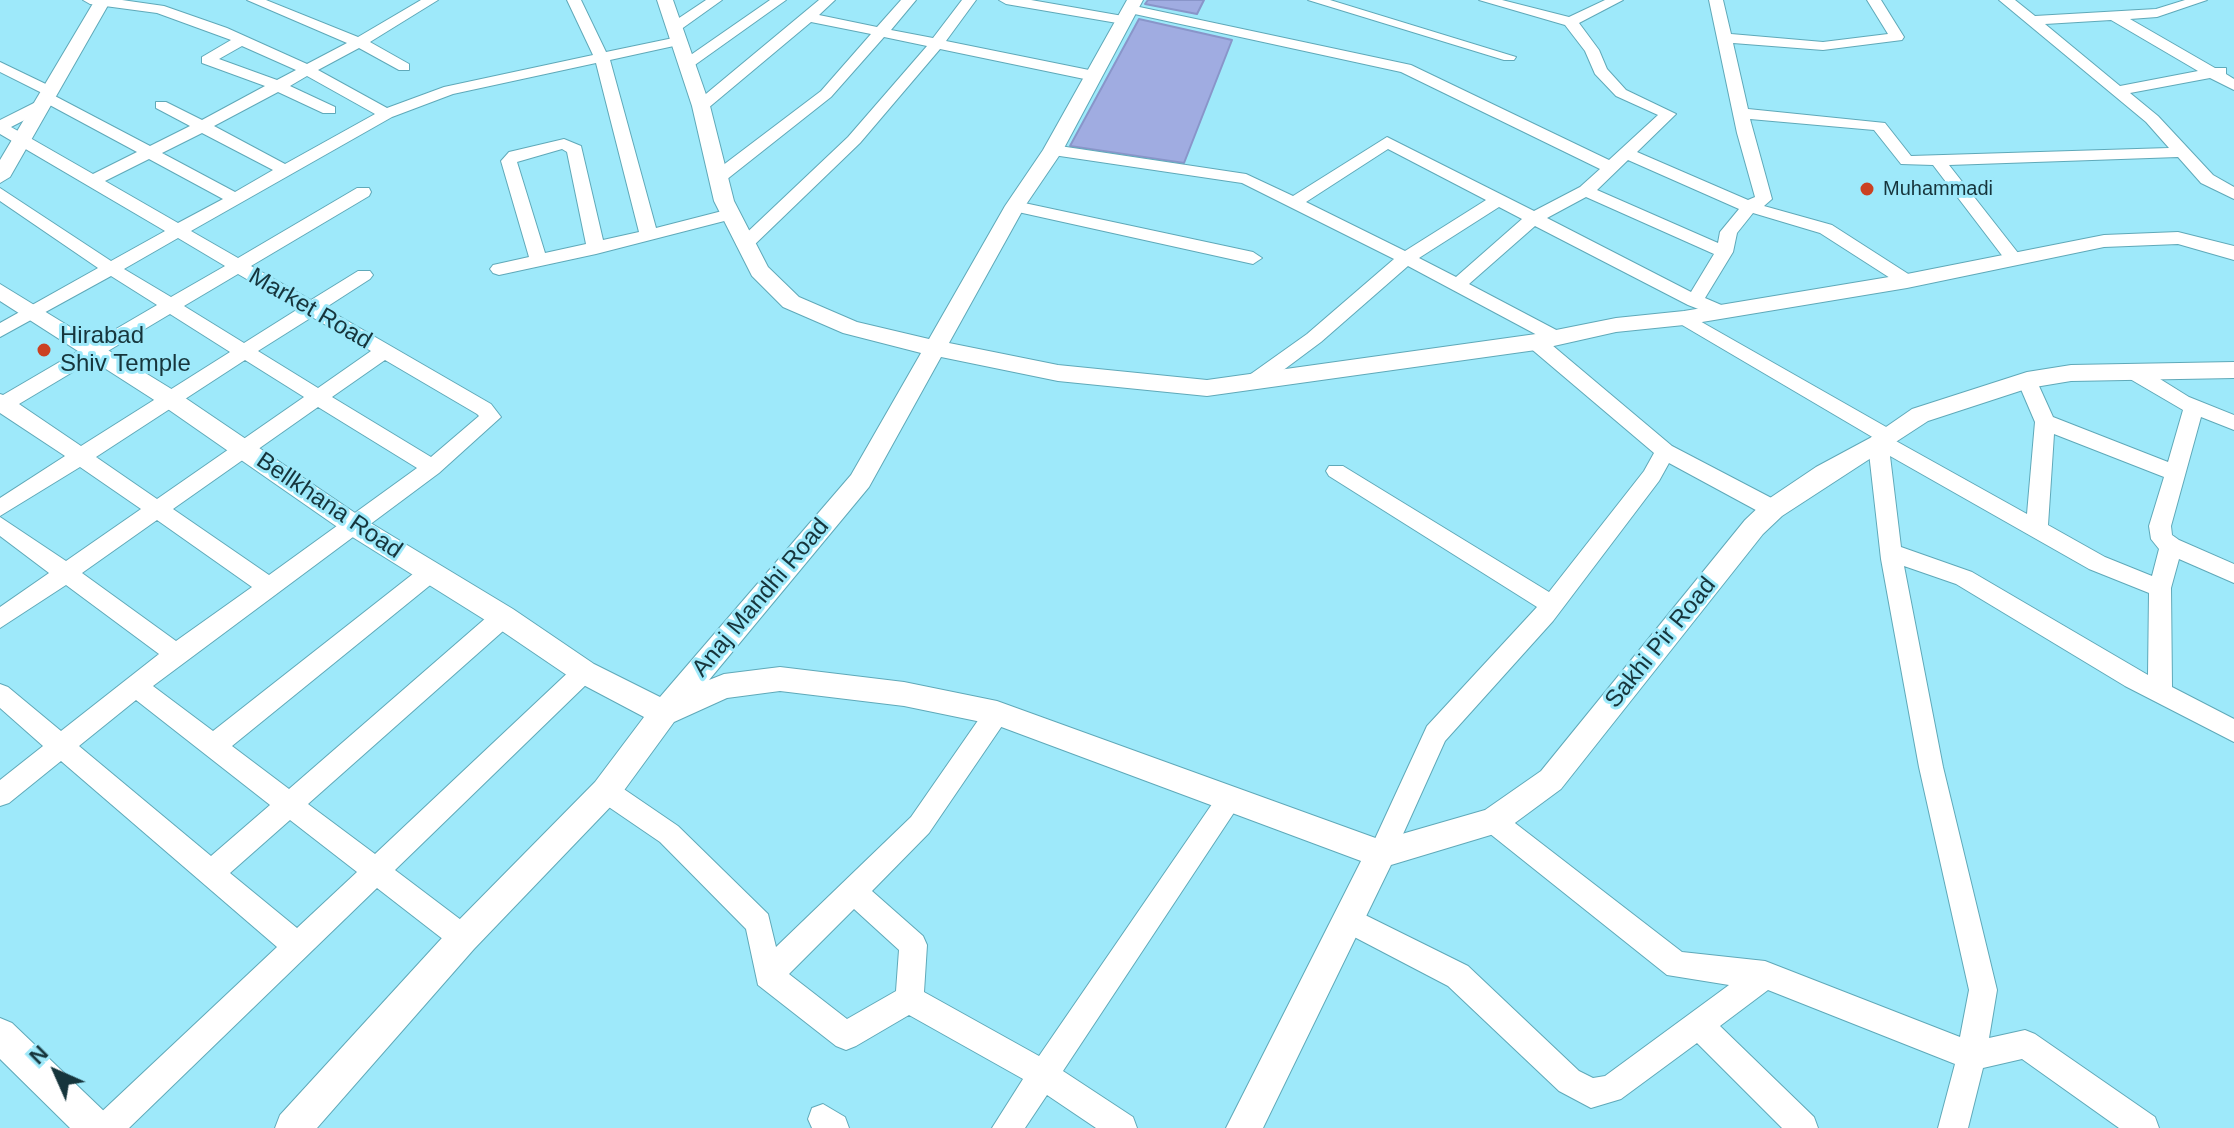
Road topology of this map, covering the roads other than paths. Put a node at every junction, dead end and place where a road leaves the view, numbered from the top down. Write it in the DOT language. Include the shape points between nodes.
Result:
graph roads {
  1 [pos="254,0"];
  2 [pos="431,0"];
  3 [pos="574,0"];
  4 [pos="665,0"];
  5 [pos="715,0"];
  6 [pos="779,0"];
  7 [pos="828,0"];
  8 [pos="909,0"];
  9 [pos="969,0"];
  10 [pos="1006,0"];
  11 [pos="1315,0"];
  12 [pos="1486,0"];
  13 [pos="1548,0"];
  14 [pos="1616,0"];
  15 [pos="1716,0"];
  16 [pos="1874,0"];
  17 [pos="2006,0"];
  18 [pos="2200,0"];
  19 [pos="97,1"];
  20 [pos="1129,10"];
  21 [pos="1541,14"];
  22 [pos="2114,16"];
  23 [pos="809,17"];
  24 [pos="2031,21"];
  25 [pos="1570,22"];
  26 [pos="879,31"];
  27 [pos="676,34"];
  28 [pos="1725,38"];
  29 [pos="242,40"];
  30 [pos="358,42"];
  31 [pos="937,43"];
  32 [pos="1509,57"];
  33 [pos="602,59"];
  34 [pos="687,64"];
  35 [pos="0,66"];
  36 [pos="404,67"];
  37 [pos="305,69"];
  38 [pos="2234,70"];
  39 [pos="2215,72"];
  40 [pos="1094,76"];
  41 [pos="276,85"];
  42 [pos="2234,85"];
  43 [pos="2116,91"];
  44 [pos="45,98"];
  45 [pos="161,105"];
  46 [pos="701,106"];
  47 [pos="329,110"];
  48 [pos="1741,113"];
  49 [pos="386,114"];
  50 [pos="0,126"];
  51 [pos="200,127"];
  52 [pos="22,139"];
  53 [pos="1053,150"];
  54 [pos="2183,152"];
  55 [pos="149,154"];
  56 [pos="1628,154"];
  57 [pos="1938,161"];
  58 [pos="1612,168"];
  59 [pos="285,170"];
  60 [pos="720,176"];
  61 [pos="0,177"];
  62 [pos="93,180"];
  63 [pos="1586,191"];
  64 [pos="363,192"];
  65 [pos="0,193"];
  66 [pos="2234,194"];
  67 [pos="234,198"];
  68 [pos="1498,200"];
  69 [pos="1295,202"];
  70 [pos="1015,206"];
  71 [pos="1749,207"];
  72 [pos="730,214"];
  73 [pos="1534,218"];
  74 [pos="178,230"];
  75 [pos="649,235"];
  76 [pos="745,244"];
  77 [pos="596,248"];
  78 [pos="1724,252"];
  79 [pos="2234,253"];
  80 [pos="1253,258"];
  81 [pos="1406,258"];
  82 [pos="2013,258"];
  83 [pos="539,261"];
  84 [pos="237,266"];
  85 [pos="110,268"];
  86 [pos="499,269"];
  87 [pos="364,275"];
  88 [pos="1907,281"];
  89 [pos="1456,286"];
  90 [pos="0,291"];
  91 [pos="171,305"];
  92 [pos="311,309"];
  93 [pos="1689,309"];
  94 [pos="33,312"];
  95 [pos="0,331"];
  96 [pos="1545,339"];
  97 [pos="933,348"];
  98 [pos="93,351"];
  99 [pos="245,351"];
  100 [pos="383,352"];
  101 [pos="2234,370"];
  102 [pos="2137,374"];
  103 [pos="2027,380"];
  104 [pos="1255,381"];
  105 [pos="319,397"];
  106 [pos="170,399"];
  107 [pos="1,404"];
  108 [pos="2194,407"];
  109 [pos="2045,422"];
  110 [pos="2234,423"];
  111 [pos="1883,441"];
  112 [pos="243,449"];
  113 [pos="1665,451"];
  114 [pos="81,456"];
  115 [pos="432,468"];
  116 [pos="1336,471"];
  117 [pos="2177,474"];
  118 [pos="0,508"];
  119 [pos="156,508"];
  120 [pos="1773,509"];
  121 [pos="0,525"];
  122 [pos="355,526"];
  123 [pos="2037,527"];
  124 [pos="2171,546"];
  125 [pos="1891,552"];
  126 [pos="64,572"];
  127 [pos="431,572"];
  128 [pos="2234,574"];
  129 [pos="268,586"];
  130 [pos="2160,588"];
  131 [pos="1552,605"];
  132 [pos="503,617"];
  133 [pos="0,619"];
  134 [pos="176,654"];
  135 [pos="584,672"];
  136 [pos="137,687"];
  137 [pos="2160,693"];
  138 [pos="0,694"];
  139 [pos="664,713"];
  140 [pos="997,713"];
  141 [pos="2234,731"];
  142 [pos="61,745"];
  143 [pos="212,747"];
  144 [pos="606,791"];
  145 [pos="0,795"];
  146 [pos="1230,799"];
  147 [pos="288,805"];
  148 [pos="1493,821"];
  149 [pos="1381,854"];
  150 [pos="374,872"];
  151 [pos="211,873"];
  152 [pos="853,891"];
  153 [pos="1349,920"];
  154 [pos="463,938"];
  155 [pos="298,947"];
  156 [pos="768,975"];
  157 [pos="1765,975"];
  158 [pos="909,999"];
  159 [pos="1700,1026"];
  160 [pos="0,1035"];
  161 [pos="1971,1056"];
  162 [pos="1042,1074"];
  163 [pos="95,1128"];
  164 [pos="107,1128"];
  165 [pos="293,1128"];
  166 [pos="1007,1128"];
  167 [pos="1122,1128"];
  168 [pos="1244,1128"];
  169 [pos="1803,1128"];
  170 [pos="1953,1128"];
  171 [pos="2144,1128"];
  1 -- 30 [label="street"];
  2 -- 30 [label="street"];
  3 -- 33 [label="street"];
  4 -- 27 [label="street"];
  5 -- 27 [label="street"];
  6 -- 34 [label="street"];
  7 -- 23 [label="street"];
  8 -- 26 [label="street"];
  9 -- 31 [label="street"];
  10 -- 20 [label="street"];
  11 -- 32 [label="street"];
  12 -- 21 [label="street"];
  13 -- 21 [label="street"];
  14 -- 25 [label="street"];
  15 -- 28 [label="street"];
  16 -- 28 [label="street" via="1897,37 1823,46"];
  17 -- 24 [label="street"];
  18 -- 22 [label="street" via="2157,13"];
  19 -- 29 [label="street" via="159,9"];
  19 -- 44 [label="street"];
  20 -- 40 [label="street, Anaj Mandhi Road"];
  20 -- 58 [label="street" via="1406,68"];
  21 -- 25 [label="street"];
  22 -- 24 [label="street"];
  22 -- 39 [label="street"];
  23 -- 26 [label="street"];
  23 -- 46 [label="street"];
  24 -- 43 [label="street"];
  25 -- 56 [label="street" via="1592,50 1600,71 1621,93 1668,114"];
  26 -- 31 [label="street"];
  26 -- 60 [label="street" via="826,94"];
  27 -- 33 [label="street"];
  27 -- 34 [label="street"];
  28 -- 48 [label="street"];
  29 -- 37 [label="street"];
  29 -- 41 [label="street" via="207,60"];
  30 -- 36 [label="street"];
  30 -- 37 [label="street"];
  31 -- 40 [label="street"];
  31 -- 76 [label="street" via="854,140"];
  33 -- 49 [label="street" via="449,90"];
  33 -- 75 [label="street"];
  34 -- 46 [label="street"];
  35 -- 44 [label="street"];
  37 -- 41 [label="street"];
  37 -- 49 [label="street"];
  38 -- 39 [label="street"];
  39 -- 42 [label="street"];
  39 -- 43 [label="street"];
  40 -- 53 [label="street, Anaj Mandhi Road"];
  41 -- 47 [label="street"];
  41 -- 51 [label="street"];
  43 -- 54 [label="street"];
  44 -- 50 [label="street"];
  44 -- 52 [label="street"];
  44 -- 55 [label="street"];
  45 -- 51 [label="street"];
  46 -- 60 [label="street"];
  48 -- 57 [label="street" via="1879,126 1907,161"];
  48 -- 71 [label="street" via="1764,199"];
  49 -- 59 [label="street"];
  50 -- 52 [label="street, Market Road"];
  51 -- 55 [label="street"];
  51 -- 59 [label="street"];
  52 -- 61 [label="street"];
  52 -- 62 [label="street, Market Road"];
  53 -- 69 [label="street" via="1246,179"];
  53 -- 70 [label="street, Anaj Mandhi Road"];
  54 -- 57 [label="street"];
  54 -- 66 [label="street" via="2207,179"];
  55 -- 62 [label="street"];
  55 -- 67 [label="street"];
  56 -- 58 [label="street"];
  56 -- 71 [label="street"];
  57 -- 82 [label="street"];
  58 -- 63 [label="street"];
  59 -- 67 [label="street"];
  60 -- 72 [label="street"];
  62 -- 74 [label="street, Market Road"];
  63 -- 73 [label="street"];
  63 -- 78 [label="street"];
  64 -- 84 [label="street"];
  65 -- 85 [label="street"];
  67 -- 74 [label="street"];
  68 -- 69 [label="street" via="1387,142"];
  68 -- 73 [label="street"];
  68 -- 81 [label="street"];
  69 -- 81 [label="street"];
  70 -- 80 [label="street"];
  70 -- 97 [label="street, Anaj Mandhi Road"];
  71 -- 78 [label="street" via="1729,232"];
  71 -- 88 [label="street" via="1826,229"];
  72 -- 75 [label="street"];
  72 -- 76 [label="street"];
  73 -- 89 [label="street"];
  73 -- 93 [label="street"];
  74 -- 84 [label="street, Market Road"];
  74 -- 85 [label="street"];
  75 -- 77 [label="street"];
  76 -- 97 [label="street" via="759,271 791,302 851,328"];
  77 -- 83 [label="street"];
  77 -- 83 [label="street" via="575,149 564,144 515,155 509,161"];
  78 -- 93 [label="street"];
  79 -- 82 [label="street" via="2178,238 2104,241"];
  81 -- 89 [label="street"];
  81 -- 104 [label="street"];
  82 -- 88 [label="street"];
  83 -- 86 [label="street"];
  84 -- 91 [label="street"];
  84 -- 92 [label="street, Market Road"];
  85 -- 91 [label="street"];
  85 -- 94 [label="street"];
  87 -- 92 [label="street"];
  88 -- 93 [label="street" via="1719,311"];
  89 -- 96 [label="street"];
  90 -- 94 [label="street, Bellkhana Road"];
  91 -- 98 [label="street"];
  91 -- 99 [label="street"];
  92 -- 99 [label="street"];
  92 -- 100 [label="street, Market Road"];
  93 -- 96 [label="street"];
  93 -- 111 [label="street"];
  94 -- 95 [label="street"];
  94 -- 98 [label="street, Bellkhana Road"];
  96 -- 104 [label="street"];
  96 -- 113 [label="street"];
  97 -- 104 [label="street" via="1058,373 1207,388"];
  97 -- 139 [label="street, Anaj Mandhi Road" via="860,481"];
  98 -- 106 [label="street, Bellkhana Road"];
  98 -- 107 [label="street"];
  99 -- 105 [label="street"];
  99 -- 106 [label="street"];
  100 -- 105 [label="street, Market Road"];
  100 -- 115 [label="street" via="491,417"];
  101 -- 102 [label="street, Sakhi Pir Road"];
  102 -- 103 [label="street, Sakhi Pir Road" via="2071,373"];
  102 -- 108 [label="street"];
  103 -- 109 [label="street"];
  103 -- 111 [label="street, Sakhi Pir Road" via="1920,415"];
  105 -- 112 [label="street, Market Road"];
  105 -- 115 [label="street"];
  106 -- 112 [label="street, Bellkhana Road"];
  106 -- 114 [label="street"];
  107 -- 114 [label="street"];
  108 -- 110 [label="street"];
  108 -- 117 [label="street"];
  109 -- 117 [label="street"];
  109 -- 123 [label="street"];
  111 -- 120 [label="street, Sakhi Pir Road"];
  111 -- 123 [label="street"];
  111 -- 125 [label="street"];
  112 -- 119 [label="street, Market Road"];
  112 -- 122 [label="street, Bellkhana Road"];
  113 -- 120 [label="street"];
  113 -- 131 [label="street" via="1652,476"];
  114 -- 118 [label="street"];
  114 -- 119 [label="street"];
  115 -- 122 [label="street"];
  116 -- 131 [label="street"];
  117 -- 124 [label="street" via="2160,526 2162,539"];
  119 -- 126 [label="street, Market Road"];
  119 -- 129 [label="street"];
  120 -- 148 [label="street, Sakhi Pir Road" via="1551,780"];
  121 -- 126 [label="street"];
  122 -- 127 [label="street, Bellkhana Road"];
  122 -- 129 [label="street"];
  123 -- 130 [label="street" via="2097,563"];
  124 -- 128 [label="street"];
  124 -- 130 [label="street"];
  125 -- 137 [label="street" via="1964,578"];
  125 -- 161 [label="street" via="1931,767 1983,990"];
  126 -- 133 [label="street, Market Road"];
  126 -- 134 [label="street"];
  127 -- 132 [label="street, Bellkhana Road"];
  127 -- 143 [label="street"];
  129 -- 134 [label="street"];
  130 -- 137 [label="street"];
  131 -- 149 [label="street" via="1436,734"];
  132 -- 135 [label="street, Bellkhana Road"];
  132 -- 147 [label="street"];
  134 -- 136 [label="street"];
  135 -- 139 [label="street, Bellkhana Road"];
  135 -- 150 [label="street"];
  136 -- 142 [label="street"];
  136 -- 143 [label="street"];
  137 -- 141 [label="street"];
  138 -- 142 [label="street"];
  139 -- 140 [label="street" via="724,686 780,679 904,694"];
  139 -- 144 [label="street, Anaj Mandhi Road"];
  140 -- 146 [label="street"];
  140 -- 152 [label="street" via="920,825"];
  142 -- 145 [label="street"];
  142 -- 151 [label="street"];
  143 -- 147 [label="street"];
  144 -- 154 [label="street, Anaj Mandhi Road"];
  144 -- 156 [label="street" via="669,834 758,923"];
  146 -- 149 [label="street"];
  146 -- 162 [label="street"];
  147 -- 150 [label="street"];
  147 -- 151 [label="street"];
  148 -- 149 [label="street, Sakhi Pir Road"];
  148 -- 157 [label="street" via="1677,965"];
  149 -- 153 [label="street"];
  150 -- 154 [label="street"];
  150 -- 155 [label="street"];
  151 -- 155 [label="street"];
  152 -- 156 [label="street"];
  152 -- 158 [label="street" via="913,945"];
  153 -- 159 [label="street" via="1458,976 1569,1081 1591,1093 1611,1089"];
  153 -- 168 [label="street"];
  154 -- 165 [label="street, Anaj Mandhi Road"];
  155 -- 164 [label="street"];
  156 -- 158 [label="street" via="846,1036"];
  157 -- 159 [label="street"];
  157 -- 161 [label="street"];
  158 -- 162 [label="street"];
  159 -- 169 [label="street"];
  160 -- 163 [label="street"];
  161 -- 170 [label="street"];
  161 -- 171 [label="street" via="2025,1044"];
  162 -- 166 [label="street"];
  162 -- 167 [label="street"];
}
